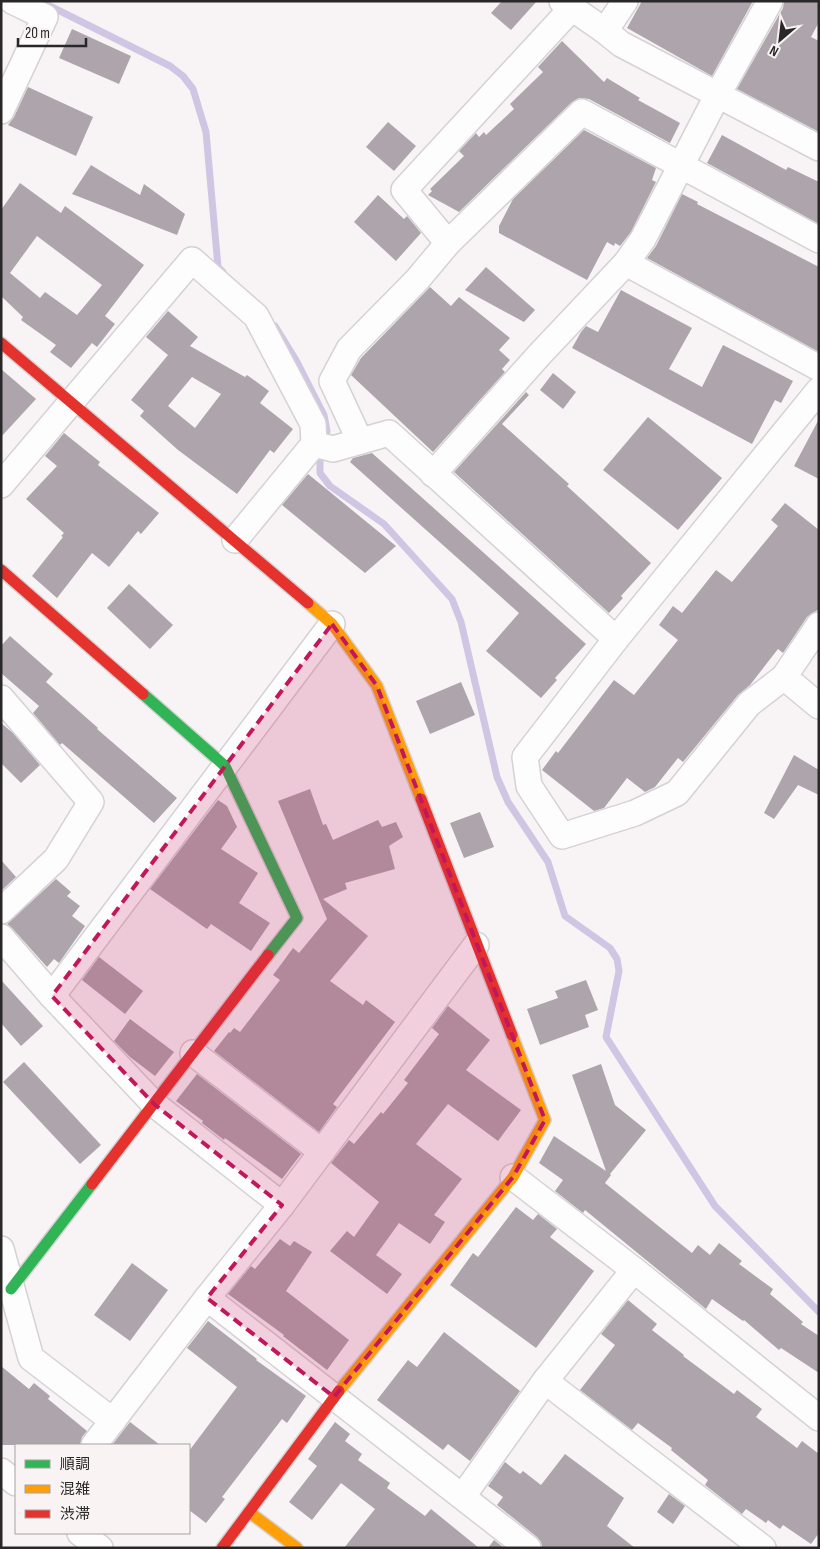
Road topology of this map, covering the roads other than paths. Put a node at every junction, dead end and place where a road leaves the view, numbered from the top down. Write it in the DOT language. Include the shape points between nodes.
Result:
graph roads {
  1 [pos="12,1"];
  2 [pos="625,1"];
  3 [pos="770,1"];
  4 [pos="567,5"];
  5 [pos="605,31"];
  6 [pos="5,95"];
  7 [pos="717,96"];
  8 [pos="819,148"];
  9 [pos="680,166"];
  10 [pos="819,240"];
  11 [pos="448,243"];
  12 [pos="626,263"];
  13 [pos="1,343"];
  14 [pos="819,368"];
  15 [pos="819,390"];
  16 [pos="70,402"];
  17 [pos="360,441"];
  18 [pos="323,447"];
  19 [pos="433,474"];
  20 [pos="1,485"];
  21 [pos="235,540"];
  22 [pos="1,570"];
  23 [pos="332,624"];
  24 [pos="819,625"];
  25 [pos="616,639"];
  26 [pos="784,677"];
  27 [pos="1,698"];
  28 [pos="819,706"];
  29 [pos="225,766"];
  30 [pos="1,911"];
  31 [pos="1,938"];
  32 [pos="476,945"];
  33 [pos="52,996"];
  34 [pos="193,1053"];
  35 [pos="154,1104"];
  36 [pos="322,1152"];
  37 [pos="513,1177"];
  38 [pos="282,1205"];
  39 [pos="1,1249"];
  40 [pos="634,1270"];
  41 [pos="11,1289"];
  42 [pos="207,1298"];
  43 [pos="545,1381"];
  44 [pos="334,1398"];
  45 [pos="819,1418"];
  46 [pos="113,1421"];
  47 [pos="95,1444"];
  48 [pos="1,1471"];
  49 [pos="15,1482"];
  50 [pos="462,1496"];
  51 [pos="249,1512"];
  52 [pos="81,1534"];
  53 [pos="100,1548"];
  54 [pos="222,1548"];
  55 [pos="297,1548"];
  56 [pos="528,1548"];
  57 [pos="763,1548"];
  1 -- 6 [label="street" via="45,17"];
  2 -- 5 [label="street"];
  3 -- 7 [label="street"];
  4 -- 5 [label="street"];
  4 -- 11 [label="street" via="404,190"];
  5 -- 7 [label="street" via="621,44"];
  7 -- 8 [label="street"];
  7 -- 9 [label="street"];
  9 -- 10 [label="street"];
  9 -- 11 [label="street" via="582,112"];
  9 -- 12 [label="street" via="643,239"];
  11 -- 17 [label="street" via="417,280 349,349 332,381"];
  12 -- 14 [label="street"];
  12 -- 19 [label="street"];
  13 -- 16 [label="street"];
  15 -- 25 [label="street"];
  16 -- 18 [label="street" via="192,260 256,316"];
  16 -- 20 [label="street"];
  16 -- 21 [label="street"];
  17 -- 18 [label="street"];
  17 -- 19 [label="street" via="389,433"];
  18 -- 21 [label="street"];
  19 -- 25 [label="street"];
  21 -- 23 [label="street"];
  22 -- 29 [label="street"];
  23 -- 29 [label="street"];
  23 -- 32 [label="street" via="377,686"];
  24 -- 26 [label="street"];
  25 -- 26 [label="street" via="526,757 529,786 562,836 634,813 677,793 748,704"];
  26 -- 28 [label="street"];
  27 -- 30 [label="street" via="91,802 56,859"];
  29 -- 33 [label="street"];
  29 -- 34 [label="street" via="297,918"];
  31 -- 33 [label="street"];
  32 -- 36 [label="street"];
  32 -- 37 [label="street" via="545,1120"];
  33 -- 35 [label="street"];
  34 -- 35 [label="street"];
  34 -- 36 [label="street"];
  35 -- 38 [label="street"];
  35 -- 41 [label="street"];
  36 -- 38 [label="street"];
  37 -- 40 [label="street"];
  37 -- 44 [label="street"];
  38 -- 42 [label="street"];
  39 -- 41 [label="street"];
  40 -- 43 [label="street"];
  40 -- 45 [label="street"];
  41 -- 46 [label="street" via="31,1358"];
  42 -- 44 [label="street"];
  42 -- 46 [label="street"];
  43 -- 50 [label="street"];
  43 -- 57 [label="street"];
  44 -- 50 [label="street"];
  44 -- 51 [label="street"];
  46 -- 47 [label="street"];
  48 -- 49 [label="street"];
  50 -- 56 [label="street"];
  51 -- 54 [label="street"];
  51 -- 55 [label="street"];
  52 -- 53 [label="street"];
}
